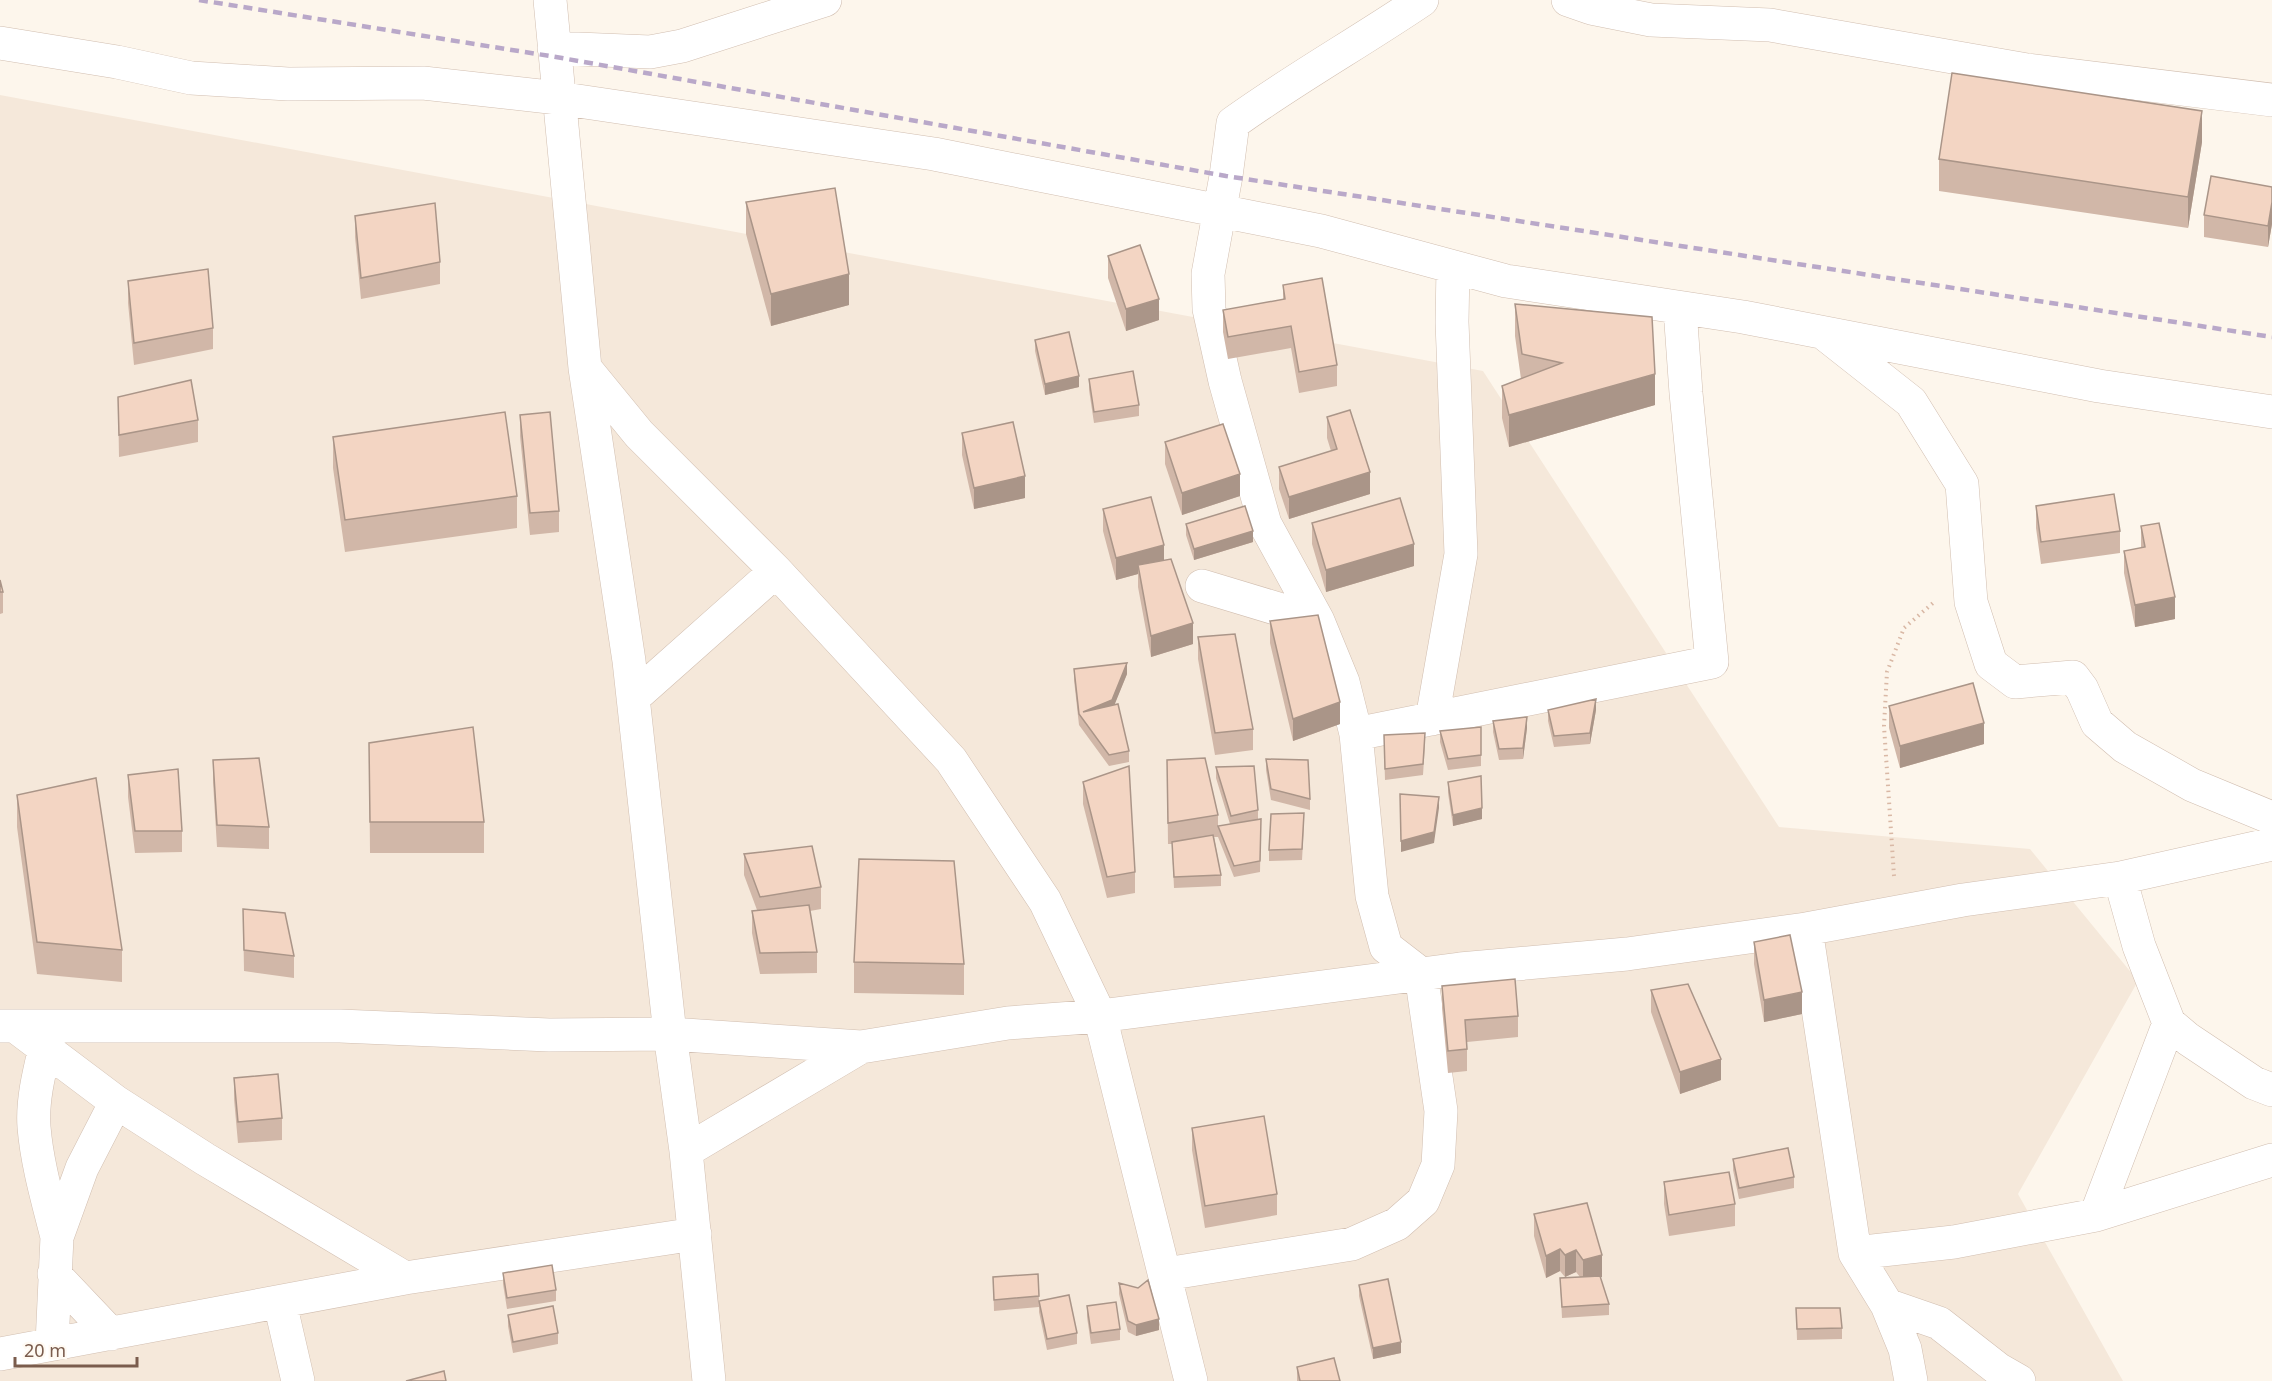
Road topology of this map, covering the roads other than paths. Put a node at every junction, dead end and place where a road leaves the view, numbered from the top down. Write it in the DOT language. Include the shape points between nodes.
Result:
graph roads {
  1 [pos="550,0"];
  2 [pos="825,0"];
  3 [pos="1422,0"];
  4 [pos="1568,0"];
  5 [pos="1731,0"];
  6 [pos="1649,10"];
  7 [pos="1770,25"];
  8 [pos="0,43"];
  9 [pos="554,48"];
  10 [pos="558,98"];
  11 [pos="2272,100"];
  12 [pos="1219,210"];
  13 [pos="1453,267"];
  14 [pos="1680,309"];
  15 [pos="1822,332"];
  16 [pos="585,368"];
  17 [pos="2272,412"];
  18 [pos="776,572"];
  19 [pos="1202,586"];
  20 [pos="1318,621"];
  21 [pos="633,698"];
  22 [pos="1432,719"];
  23 [pos="1356,734"];
  24 [pos="2272,818"];
  25 [pos="2272,844"];
  26 [pos="2120,878"];
  27 [pos="1806,929"];
  28 [pos="1421,975"];
  29 [pos="1101,1016"];
  30 [pos="2169,1023"];
  31 [pos="8,1026"];
  32 [pos="670,1034"];
  33 [pos="861,1047"];
  34 [pos="45,1048"];
  35 [pos="2266,1094"];
  36 [pos="116,1102"];
  37 [pos="686,1151"];
  38 [pos="2272,1160"];
  39 [pos="2096,1215"];
  40 [pos="695,1234"];
  41 [pos="57,1237"];
  42 [pos="1855,1253"];
  43 [pos="54,1274"];
  44 [pos="1166,1274"];
  45 [pos="405,1278"];
  46 [pos="280,1303"];
  47 [pos="1887,1305"];
  48 [pos="111,1334"];
  49 [pos="52,1344"];
  50 [pos="0,1354"];
  51 [pos="297,1381"];
  52 [pos="709,1381"];
  53 [pos="1191,1381"];
  54 [pos="1911,1381"];
  55 [pos="2019,1381"];
  1 -- 9 [label="street"];
  2 -- 9 [label="street" via="682,46 650,52"];
  3 -- 12 [label="street" via="1233,123"];
  4 -- 6 [label="street" via="1591,8"];
  5 -- 7 [label="street"];
  6 -- 7 [label="street"];
  7 -- 11 [label="street" via="2027,70"];
  8 -- 10 [label="street" via="191,78 288,84 423,83"];
  9 -- 10 [label="street"];
  10 -- 12 [label="street" via="934,154"];
  10 -- 16 [label="street"];
  12 -- 13 [label="street" via="1321,231"];
  12 -- 20 [label="street" via="1208,274 1209,309 1226,381 1265,524"];
  13 -- 14 [label="street" via="1506,281"];
  13 -- 22 [label="street" via="1461,554"];
  14 -- 15 [label="street"];
  14 -- 22 [label="street" via="1712,662"];
  15 -- 17 [label="street" via="2099,386"];
  15 -- 24 [label="street" via="1911,402 1962,484 1971,603 1991,664 2015,682 2073,677 2097,723 2125,747 2192,785"];
  16 -- 18 [label="street" via="639,434"];
  16 -- 21 [label="street"];
  18 -- 21 [label="street"];
  18 -- 29 [label="street" via="951,760 1045,901"];
  19 -- 20 [label="street"];
  20 -- 23 [label="street" via="1343,682"];
  21 -- 32 [label="street"];
  22 -- 23 [label="street"];
  23 -- 28 [label="street" via="1372,896 1386,947"];
  25 -- 26 [label="street"];
  26 -- 27 [label="street" via="1963,900"];
  26 -- 30 [label="street" via="2139,946"];
  27 -- 28 [label="street" via="1627,954"];
  27 -- 42 [label="street"];
  28 -- 29 [label="street"];
  28 -- 44 [label="street" via="1442,1111 1438,1165 1424,1201 1397,1224 1352,1244"];
  29 -- 33 [label="street" via="1008,1023"];
  29 -- 44 [label="street"];
  30 -- 35 [label="street"];
  30 -- 39 [label="street"];
  31 -- 32 [label="street" via="339,1026 549,1035"];
  31 -- 34 [label="street"];
  32 -- 33 [label="street"];
  32 -- 37 [label="street"];
  33 -- 37 [label="street"];
  34 -- 36 [label="street"];
  34 -- 41 [label="street" via="34,1125"];
  36 -- 41 [label="street" via="82,1168"];
  36 -- 45 [label="street" via="205,1160"];
  37 -- 40 [label="street"];
  38 -- 39 [label="street"];
  39 -- 42 [label="street" via="1954,1242"];
  40 -- 45 [label="street"];
  40 -- 52 [label="street"];
  41 -- 43 [label="street"];
  42 -- 47 [label="street"];
  43 -- 48 [label="street"];
  43 -- 49 [label="street"];
  44 -- 53 [label="street"];
  45 -- 46 [label="street"];
  46 -- 48 [label="street"];
  46 -- 51 [label="street"];
  47 -- 54 [label="street" via="1905,1349"];
  47 -- 55 [label="street" via="1939,1323 1998,1370"];
  48 -- 49 [label="street"];
  49 -- 50 [label="street"];
}
